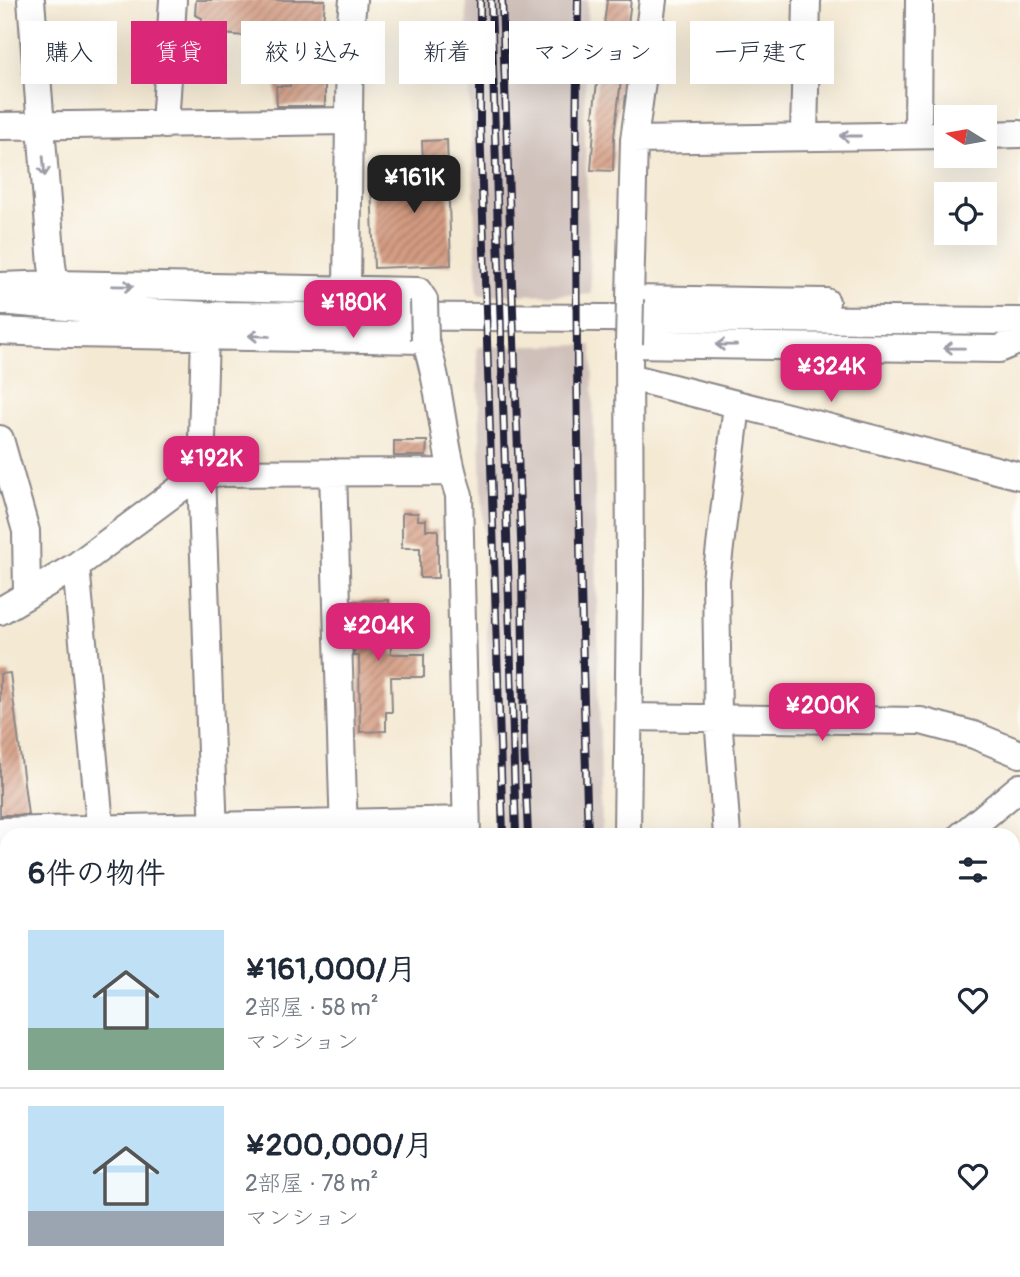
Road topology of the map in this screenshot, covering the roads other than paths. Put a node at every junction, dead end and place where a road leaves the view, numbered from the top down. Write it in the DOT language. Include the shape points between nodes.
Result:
graph roads {
  1 [pos="31,0"];
  2 [pos="173,0"];
  3 [pos="353,0"];
  4 [pos="653,0"];
  5 [pos="807,0"];
  6 [pos="919,0"];
  7 [pos="349,121"];
  8 [pos="0,125"];
  9 [pos="40,125"];
  10 [pos="165,125"];
  11 [pos="1020,134"];
  12 [pos="918,135"];
  13 [pos="934,135"];
  14 [pos="998,135"];
  15 [pos="804,136"];
  16 [pos="634,139"];
  17 [pos="55,284"];
  18 [pos="0,286"];
  19 [pos="347,289"];
  20 [pos="630,299"];
  21 [pos="0,301"];
  22 [pos="1020,305"];
  23 [pos="89,309"];
  24 [pos="0,321"];
  25 [pos="1020,321"];
  26 [pos="0,331"];
  27 [pos="205,335"];
  28 [pos="425,340"];
  29 [pos="1020,340"];
  30 [pos="629,344"];
  31 [pos="630,377"];
  32 [pos="737,405"];
  33 [pos="0,439"];
  34 [pos="333,472"];
  35 [pos="451,472"];
  36 [pos="201,473"];
  37 [pos="1020,476"];
  38 [pos="76,566"];
  39 [pos="27,595"];
  40 [pos="0,611"];
  41 [pos="629,717"];
  42 [pos="718,717"];
  43 [pos="1020,754"];
  44 [pos="1020,787"];
  45 [pos="467,827"];
  46 [pos="100,828"];
  47 [pos="214,828"];
  48 [pos="344,828"];
  49 [pos="406,828"];
  50 [pos="627,828"];
  51 [pos="726,828"];
  52 [pos="970,828"];
  1 -- 9 [label="street"];
  2 -- 10 [label="street"];
  3 -- 7 [label="street"];
  4 -- 16 [label="street"];
  5 -- 15 [label="street"];
  6 -- 12 [label="street"];
  7 -- 10 [label="street"];
  7 -- 19 [label="street"];
  8 -- 9 [label="street"];
  9 -- 10 [label="street"];
  9 -- 17 [label="street, one-way"];
  11 -- 14 [label="street"];
  12 -- 13 [label="street"];
  12 -- 15 [label="street, one-way"];
  15 -- 16 [label="street"];
  16 -- 20 [label="street"];
  17 -- 18 [label="street"];
  17 -- 19 [label="street, one-way"];
  17 -- 23 [label="street" via="58,291"];
  19 -- 28 [label="street, bridge" via="418,291 424,300"];
  20 -- 22 [label="street"];
  20 -- 30 [label="street, bridge"];
  21 -- 23 [label="street"];
  23 -- 24 [label="street"];
  23 -- 25 [label="street" via="206,315"];
  26 -- 27 [label="street"];
  28 -- 27 [label="street, one-way"];
  27 -- 36 [label="street"];
  28 -- 35 [label="street"];
  29 -- 30 [label="street, one-way" via="999,349"];
  30 -- 31 [label="street"];
  31 -- 32 [label="street"];
  31 -- 41 [label="street"];
  32 -- 37 [label="street"];
  32 -- 42 [label="street" via="716,580"];
  33 -- 39 [label="street" via="26,531"];
  34 -- 35 [label="street"];
  34 -- 36 [label="street"];
  34 -- 48 [label="street"];
  35 -- 45 [label="street" via="458,495"];
  36 -- 38 [label="street"];
  36 -- 47 [label="street"];
  38 -- 39 [label="street"];
  38 -- 46 [label="street"];
  39 -- 40 [label="street"];
  41 -- 42 [label="street"];
  41 -- 50 [label="street"];
  42 -- 43 [label="street" via="921,721"];
  42 -- 51 [label="street"];
  44 -- 52 [label="street"];
  45 -- 49 [label="street"];
}
